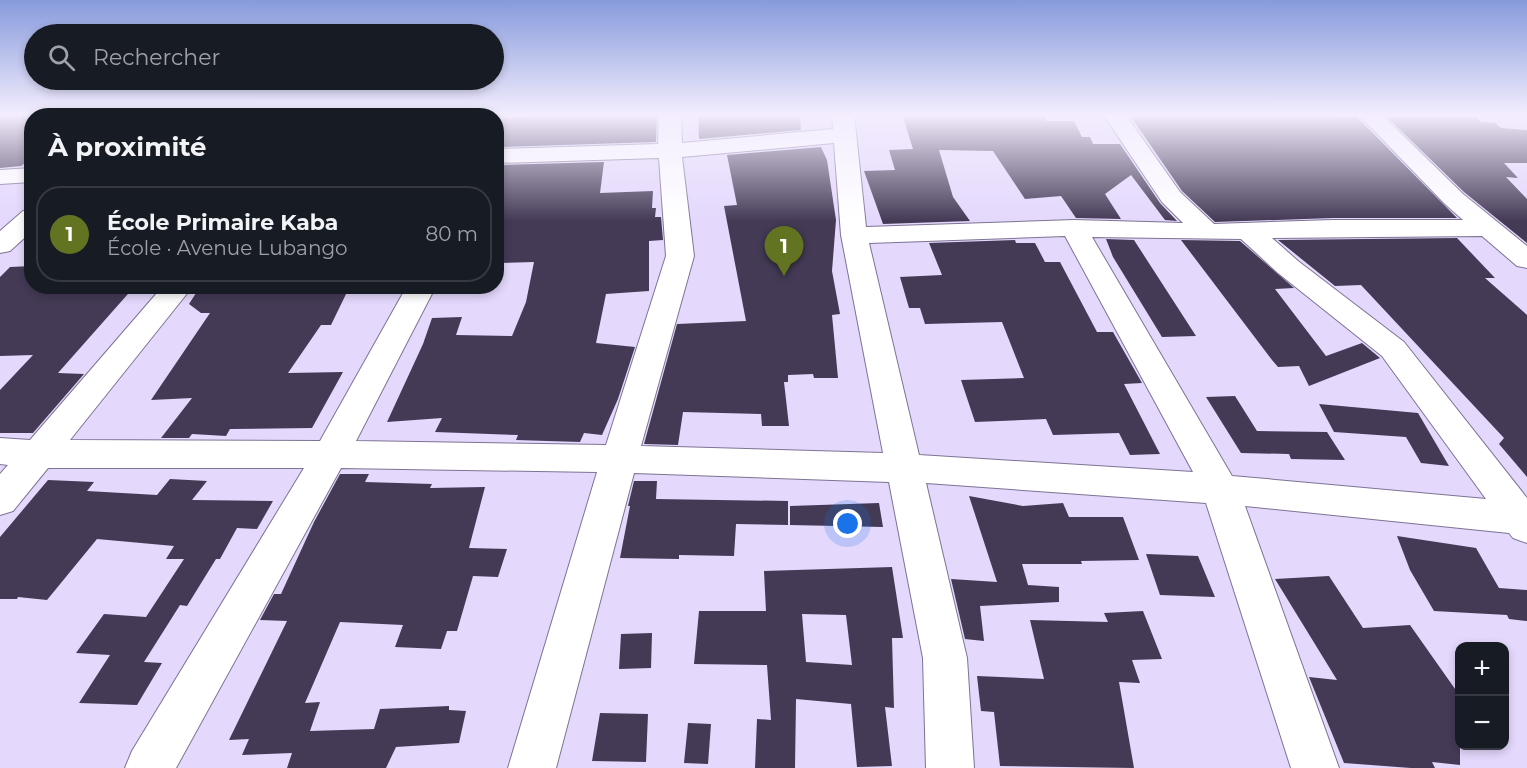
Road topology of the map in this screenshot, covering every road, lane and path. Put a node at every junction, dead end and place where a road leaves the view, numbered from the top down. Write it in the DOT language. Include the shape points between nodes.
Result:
graph roads {
  1 [pos="677,150"];
  2 [pos="846,150"];
  3 [pos="1139,150"];
  4 [pos="1405,150"];
  5 [pos="670,151"];
  6 [pos="504,156"];
  7 [pos="24,176"];
  8 [pos="0,177"];
  9 [pos="24,224"];
  10 [pos="1074,228"];
  11 [pos="1489,228"];
  12 [pos="1247,230"];
  13 [pos="1207,232"];
  14 [pos="854,235"];
  15 [pos="0,245"];
  16 [pos="1527,260"];
  17 [pos="171,294"];
  18 [pos="418,294"];
  19 [pos="0,451"];
  20 [pos="39,454"];
  21 [pos="331,454"];
  22 [pos="620,457"];
  23 [pos="903,468"];
  24 [pos="1220,488"];
  25 [pos="0,500"];
  26 [pos="1525,521"];
  27 [pos="149,768"];
  28 [pos="532,768"];
  29 [pos="950,768"];
  30 [pos="1315,768"];
  1 -- 5 [label="street"];
  2 -- 14 [label="street"];
  3 -- 13 [label="street" via="1171,197"];
  4 -- 11 [label="street"];
  5 -- 6 [label="street"];
  5 -- 22 [label="street" via="680,256"];
  7 -- 8 [label="street"];
  9 -- 15 [label="street"];
  10 -- 13 [label="street"];
  10 -- 14 [label="street"];
  10 -- 24 [label="street"];
  11 -- 12 [label="street"];
  11 -- 16 [label="street"];
  12 -- 13 [label="street"];
  12 -- 26 [label="street" via="1393,350"];
  14 -- 23 [label="street"];
  17 -- 20 [label="street"];
  18 -- 21 [label="street"];
  19 -- 20 [label="street"];
  20 -- 21 [label="street"];
  20 -- 25 [label="street"];
  21 -- 22 [label="street"];
  21 -- 27 [label="street"];
  22 -- 23 [label="street"];
  22 -- 28 [label="street"];
  23 -- 24 [label="street"];
  23 -- 29 [label="street" via="945,658"];
  24 -- 26 [label="street"];
  24 -- 30 [label="street"];
}
